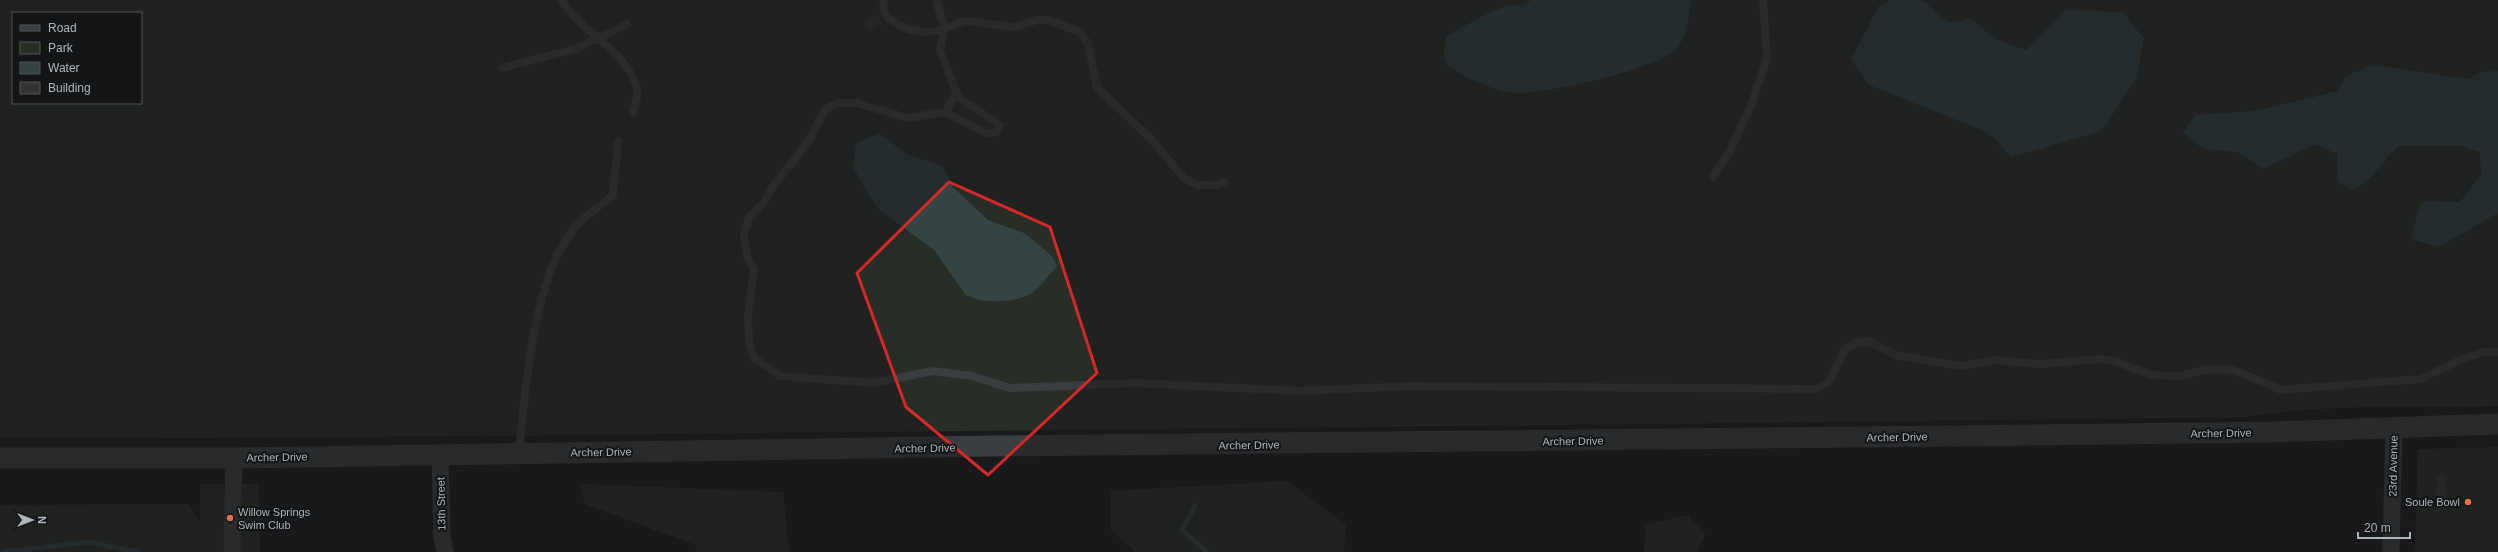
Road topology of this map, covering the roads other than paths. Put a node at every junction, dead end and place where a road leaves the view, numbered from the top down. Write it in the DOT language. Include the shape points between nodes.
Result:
graph roads {
  1 [pos="562,0"];
  2 [pos="884,0"];
  3 [pos="936,0"];
  4 [pos="1763,0"];
  5 [pos="627,24"];
  6 [pos="945,28"];
  7 [pos="502,68"];
  8 [pos="956,92"];
  9 [pos="946,112"];
  10 [pos="633,114"];
  11 [pos="618,141"];
  12 [pos="1713,177"];
  13 [pos="1224,182"];
  14 [pos="2498,352"];
  15 [pos="2498,424"];
  16 [pos="2394,428"];
  17 [pos="519,453"];
  18 [pos="440,455"];
  19 [pos="0,458"];
  20 [pos="234,458"];
  21 [pos="232,552"];
  22 [pos="445,552"];
  23 [pos="2391,552"];
  1 -- 10 [label="lane" via="589,32 611,47 624,62 638,90"];
  2 -- 6 [label="lane" via="888,16 898,26 926,33"];
  3 -- 6 [label="lane"];
  4 -- 12 [label="lane" via="1767,58 1750,108 1730,151"];
  5 -- 7 [label="lane" via="584,45"];
  6 -- 8 [label="lane" via="940,50"];
  6 -- 13 [label="lane" via="966,21 1015,26 1048,20 1080,32 1088,44 1097,87 1152,140 1185,179 1200,185"];
  8 -- 9 [label="lane"];
  8 -- 9 [label="lane" via="958,97 1000,126 997,132 988,134"];
  9 -- 14 [label="lane" via="908,118 856,103 839,103 826,109 808,142 771,189 764,203 750,217 744,236 754,270 748,315 749,341 754,358 766,368 780,376 873,383 933,371 972,376 1010,388 1137,383 1299,391 1409,386 1817,389 1829,381 1845,349 1856,343 1868,341 1896,354 1962,366 1994,360 2041,364 2099,359 2117,362 2152,375 2178,376 2210,369 2234,370 2281,390 2420,379 2465,358 2485,352"];
  11 -- 17 [label="lane" via="613,195 570,233 555,261 546,286 528,368"];
  15 -- 16 [label="street, Archer Drive"];
  16 -- 17 [label="street, Archer Drive" via="2271,432"];
  16 -- 23 [label="street, 23rd Avenue"];
  17 -- 18 [label="street, Archer Drive"];
  18 -- 20 [label="street, Archer Drive"];
  18 -- 22 [label="street, 13th Street" via="442,535"];
  19 -- 20 [label="street, Archer Drive"];
  20 -- 21 [label="street"];
}
